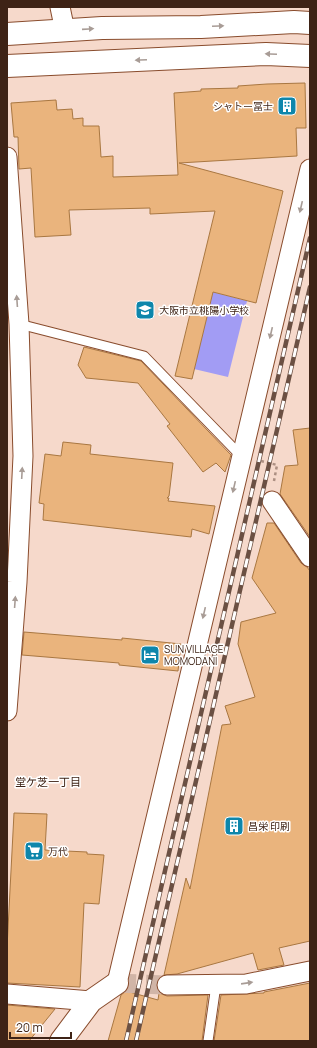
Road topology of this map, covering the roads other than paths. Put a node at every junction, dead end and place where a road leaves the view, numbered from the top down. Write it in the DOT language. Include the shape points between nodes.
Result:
graph roads {
  1 [pos="60,7"];
  2 [pos="310,23"];
  3 [pos="65,31"];
  4 [pos="7,34"];
  5 [pos="310,56"];
  6 [pos="7,66"];
  7 [pos="7,157"];
  8 [pos="310,169"];
  9 [pos="19,324"];
  10 [pos="242,457"];
  11 [pos="272,501"];
  12 [pos="310,557"];
  13 [pos="12,582"];
  14 [pos="7,711"];
  15 [pos="310,971"];
  16 [pos="117,983"];
  17 [pos="167,985"];
  18 [pos="216,985"];
  19 [pos="7,994"];
  20 [pos="91,1001"];
  21 [pos="61,1041"];
  22 [pos="208,1041"];
  1 -- 3 [label="street"];
  3 -- 2 [label="street, one-way"];
  3 -- 4 [label="street"];
  5 -- 6 [label="street, one-way" via="266,54"];
  9 -- 7 [label="street, one-way"];
  8 -- 10 [label="street, one-way"];
  9 -- 10 [label="lane" via="144,356"];
  13 -- 9 [label="street, one-way" via="22,456"];
  10 -- 16 [label="street, one-way"];
  11 -- 12 [label="street"];
  14 -- 13 [label="street, one-way"];
  18 -- 15 [label="street, one-way" via="246,984"];
  16 -- 20 [label="street"];
  17 -- 18 [label="street"];
  18 -- 22 [label="lane"];
  19 -- 20 [label="street"];
  20 -- 21 [label="street"];
}
